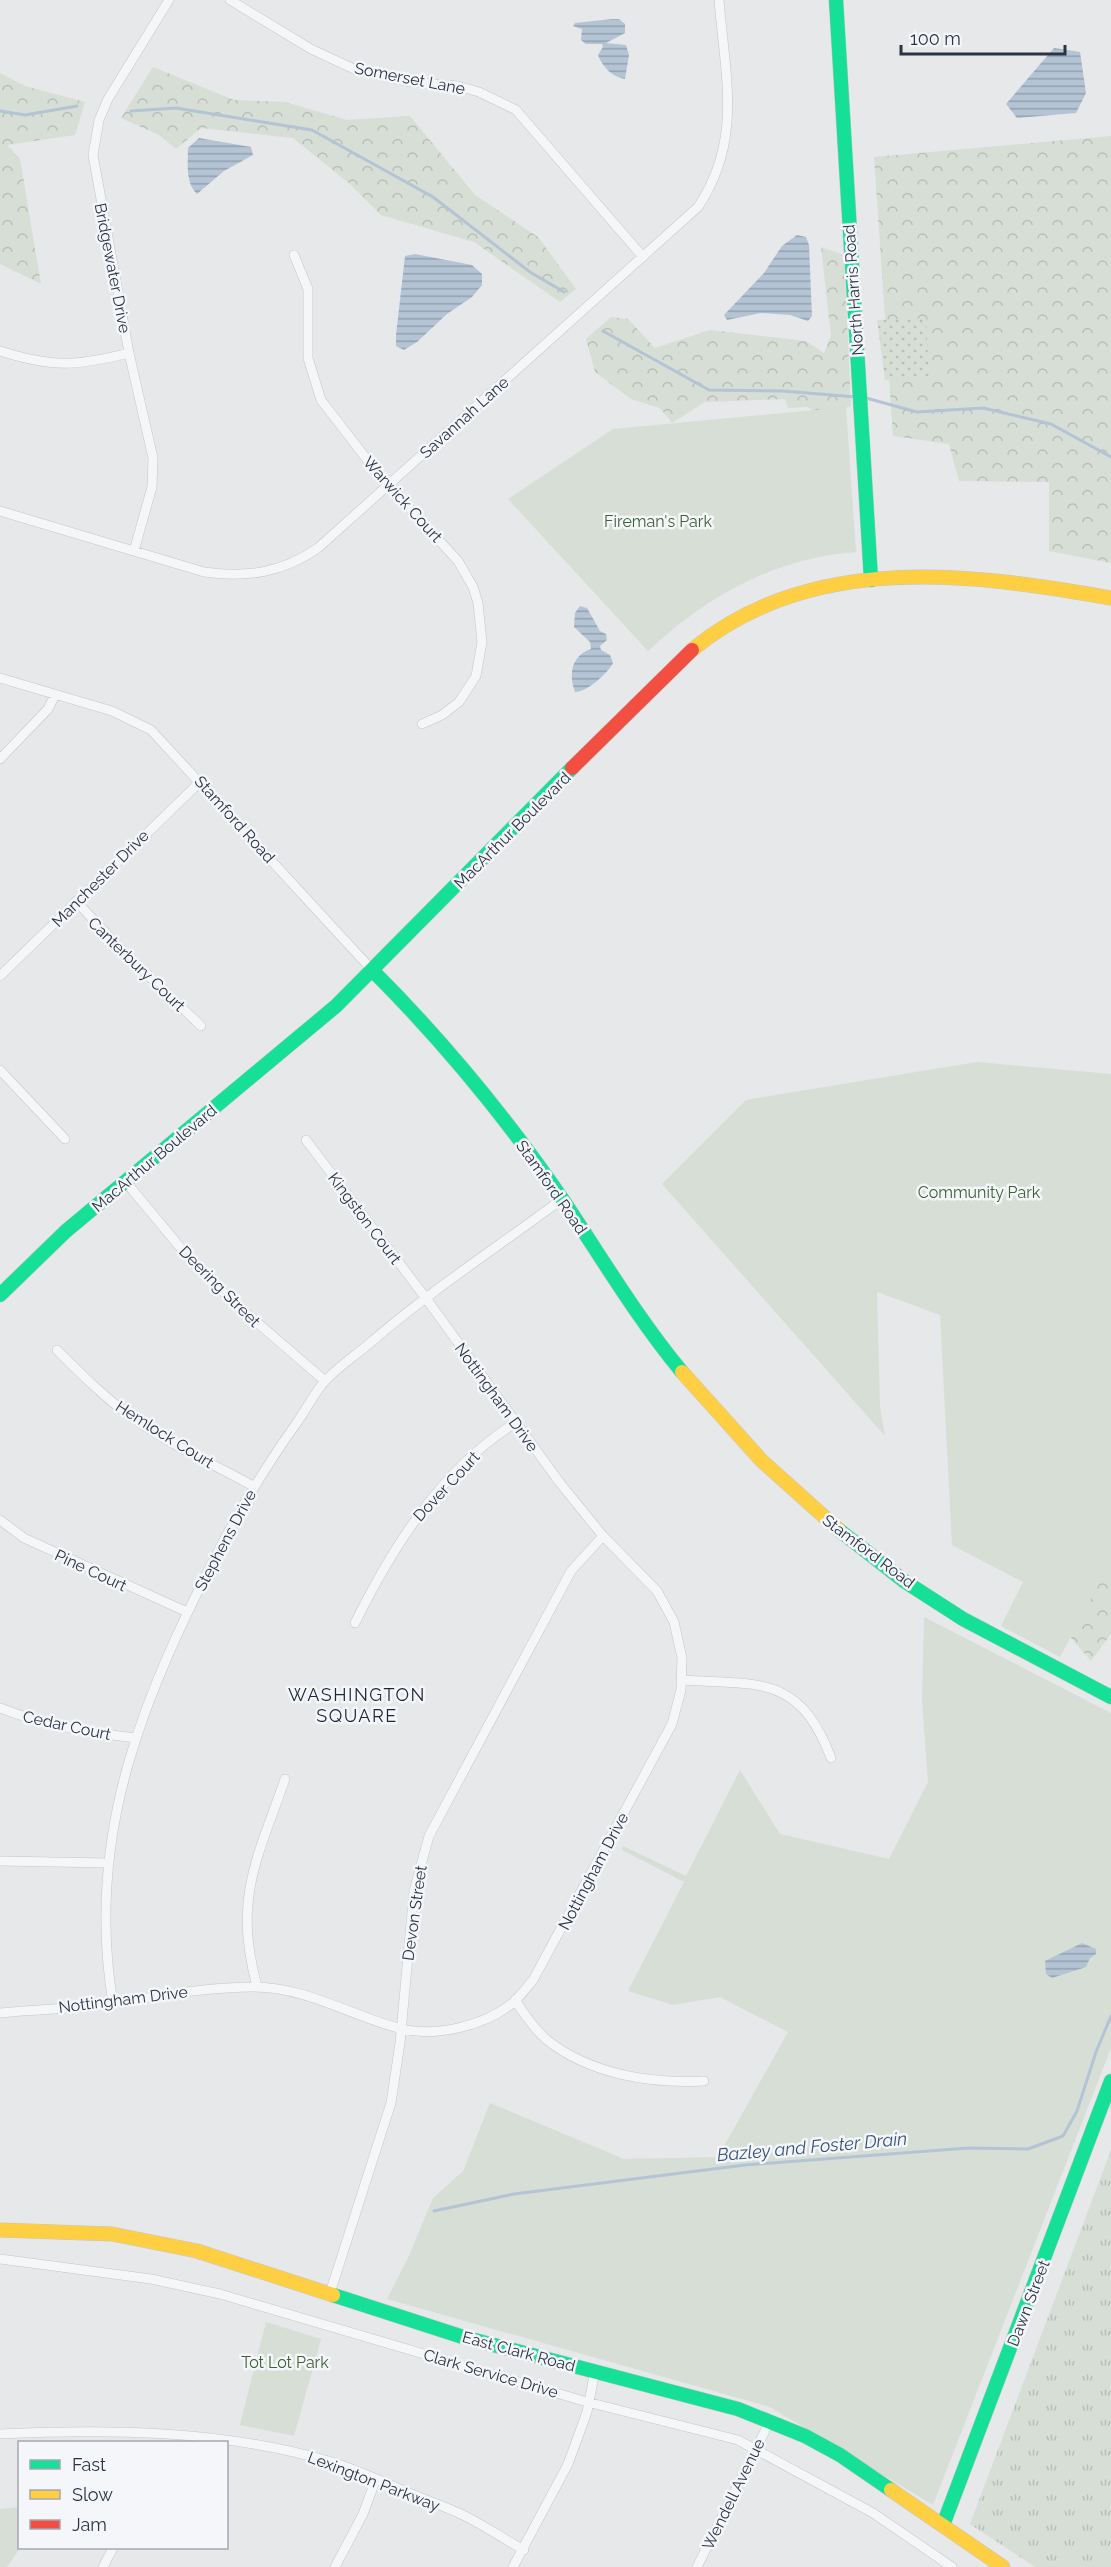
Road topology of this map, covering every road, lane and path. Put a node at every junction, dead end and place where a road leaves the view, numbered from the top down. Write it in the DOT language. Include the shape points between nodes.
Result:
graph roads {
  1 [pos="169,0"];
  2 [pos="230,0"];
  3 [pos="719,0"];
  4 [pos="836,0"];
  5 [pos="294,255"];
  6 [pos="643,257"];
  7 [pos="0,351"];
  8 [pos="129,353"];
  9 [pos="389,485"];
  10 [pos="0,511"];
  11 [pos="134,551"];
  12 [pos="871,580"];
  13 [pos="1111,598"];
  14 [pos="0,678"];
  15 [pos="55,696"];
  16 [pos="422,724"];
  17 [pos="0,759"];
  18 [pos="201,781"];
  19 [pos="76,901"];
  20 [pos="373,971"];
  21 [pos="0,976"];
  22 [pos="201,1026"];
  23 [pos="0,1070"];
  24 [pos="65,1138"];
  25 [pos="306,1140"];
  26 [pos="125,1181"];
  27 [pos="562,1198"];
  28 [pos="0,1295"];
  29 [pos="425,1297"];
  30 [pos="57,1350"];
  31 [pos="325,1381"];
  32 [pos="515,1423"];
  33 [pos="254,1486"];
  34 [pos="0,1520"];
  35 [pos="603,1536"];
  36 [pos="187,1612"];
  37 [pos="355,1623"];
  38 [pos="682,1680"];
  39 [pos="1111,1697"];
  40 [pos="0,1708"];
  41 [pos="136,1738"];
  42 [pos="831,1758"];
  43 [pos="285,1779"];
  44 [pos="0,1861"];
  45 [pos="108,1863"];
  46 [pos="257,1987"];
  47 [pos="515,2000"];
  48 [pos="113,2003"];
  49 [pos="0,2013"];
  50 [pos="401,2029"];
  51 [pos="704,2081"];
  52 [pos="1111,2081"];
  53 [pos="0,2230"];
  54 [pos="0,2259"];
  55 [pos="330,2293"];
  56 [pos="595,2371"];
  57 [pos="587,2402"];
  58 [pos="770,2421"];
  59 [pos="0,2433"];
  60 [pos="146,2437"];
  61 [pos="756,2448"];
  62 [pos="376,2479"];
  63 [pos="943,2525"];
  64 [pos="112,2549"];
  65 [pos="524,2550"];
  66 [pos="103,2567"];
  67 [pos="335,2567"];
  68 [pos="513,2567"];
  69 [pos="697,2567"];
  70 [pos="952,2567"];
  71 [pos="1003,2567"];
  1 -- 8 [label="street, Bridgewater Drive" via="108,99 99,120 93,155"];
  2 -- 6 [label="street, Somerset Lane" via="311,50 356,70 410,82 458,86 516,110"];
  3 -- 6 [label="street, Savannah Lane" via="729,122 720,169 698,207"];
  4 -- 12 [label="street, North Harris Road"];
  5 -- 9 [label="street, Warwick Court" via="308,289 308,358 321,400"];
  6 -- 9 [label="street, Savannah Lane"];
  7 -- 8 [label="street" via="51,365"];
  8 -- 11 [label="street, Bridgewater Drive" via="154,471"];
  9 -- 11 [label="street, Savannah Lane" via="318,548 273,570 227,575 204,572"];
  9 -- 16 [label="street, Warwick Court" via="458,561 474,587 480,614 480,659 469,689 442,715"];
  10 -- 11 [label="street, Savannah Lane"];
  12 -- 13 [label="street, MacArthur Boulevard" via="1030,585"];
  12 -- 20 [label="street, MacArthur Boulevard" via="787,596 733,620 704,640 671,668"];
  14 -- 15 [label="street, Stamford Road"];
  15 -- 17 [label="street" via="48,709"];
  15 -- 18 [label="street, Stamford Road" via="112,711 151,730"];
  18 -- 19 [label="street, Manchester Drive"];
  18 -- 20 [label="street, Stamford Road"];
  19 -- 21 [label="street, Manchester Drive"];
  19 -- 22 [label="street, Canterbury Court"];
  20 -- 26 [label="street, MacArthur Boulevard"];
  20 -- 27 [label="street, Stamford Road" via="450,1052"];
  23 -- 24 [label="street"];
  25 -- 29 [label="street, Kingston Court"];
  26 -- 28 [label="street, MacArthur Boulevard"];
  26 -- 31 [label="street, Deering Street" via="176,1243 230,1299"];
  27 -- 29 [label="street, Stephens Drive" via="494,1251"];
  27 -- 39 [label="street, Stamford Road" via="668,1355 724,1422 814,1510 941,1605"];
  29 -- 31 [label="street, Stephens Drive"];
  29 -- 32 [label="street, Nottingham Drive"];
  30 -- 33 [label="street, Hemlock Court" via="91,1385 132,1418"];
  31 -- 33 [label="street, Stephens Drive"];
  32 -- 35 [label="street, Nottingham Drive"];
  32 -- 37 [label="street, Dover Court" via="474,1454 420,1511 384,1564"];
  33 -- 36 [label="street, Stephens Drive"];
  34 -- 36 [label="street, Pine Court" via="35,1543"];
  35 -- 38 [label="street, Nottingham Drive" via="648,1580 667,1608 680,1646"];
  35 -- 50 [label="street, Devon Street" via="571,1570 429,1836 414,1891"];
  36 -- 41 [label="street, Stephens Drive"];
  38 -- 42 [label="street" via="744,1682 798,1701 812,1717"];
  38 -- 47 [label="street, Nottingham Drive" via="672,1724 662,1745 544,1962"];
  40 -- 41 [label="street, Cedar Court" via="71,1728"];
  41 -- 45 [label="street, Stephens Drive" via="118,1801"];
  43 -- 46 [label="street" via="254,1869 248,1905 249,1952"];
  44 -- 45 [label="street"];
  45 -- 48 [label="street, Stephens Drive" via="107,1969"];
  46 -- 48 [label="street, Nottingham Drive" via="173,1992"];
  46 -- 50 [label="street, Nottingham Drive" via="325,2001"];
  47 -- 50 [label="street, Nottingham Drive" via="458,2028"];
  47 -- 51 [label="street" via="537,2031 567,2053 650,2081"];
  48 -- 49 [label="street, Nottingham Drive"];
  50 -- 55 [label="street, Devon Street" via="391,2103"];
  52 -- 63 [label="street, Dawn Street"];
  53 -- 55 [label="street, East Clark Road" via="77,2231 157,2241 251,2266"];
  54 -- 57 [label="street, Clark Service Drive" via="152,2279 220,2294"];
  55 -- 56 [label="street, East Clark Road" via="452,2333"];
  56 -- 57 [label="street"];
  56 -- 58 [label="street, East Clark Road" via="706,2399"];
  57 -- 61 [label="street, Clark Service Drive" via="717,2434"];
  57 -- 65 [label="street" via="568,2464"];
  58 -- 61 [label="street, Wendell Avenue"];
  58 -- 63 [label="street, East Clark Road" via="840,2455"];
  59 -- 60 [label="street, Lexington Parkway" via="68,2430"];
  60 -- 62 [label="street, Lexington Parkway" via="196,2435 257,2443 327,2460"];
  61 -- 69 [label="street, Wendell Avenue"];
  61 -- 70 [label="street, Clark Service Drive" via="873,2512"];
  62 -- 65 [label="street, Lexington Parkway" via="465,2516"];
  62 -- 67 [label="street"];
  63 -- 71 [label="street, East Clark Road"];
  64 -- 66 [label="street"];
  65 -- 68 [label="street"];
}
